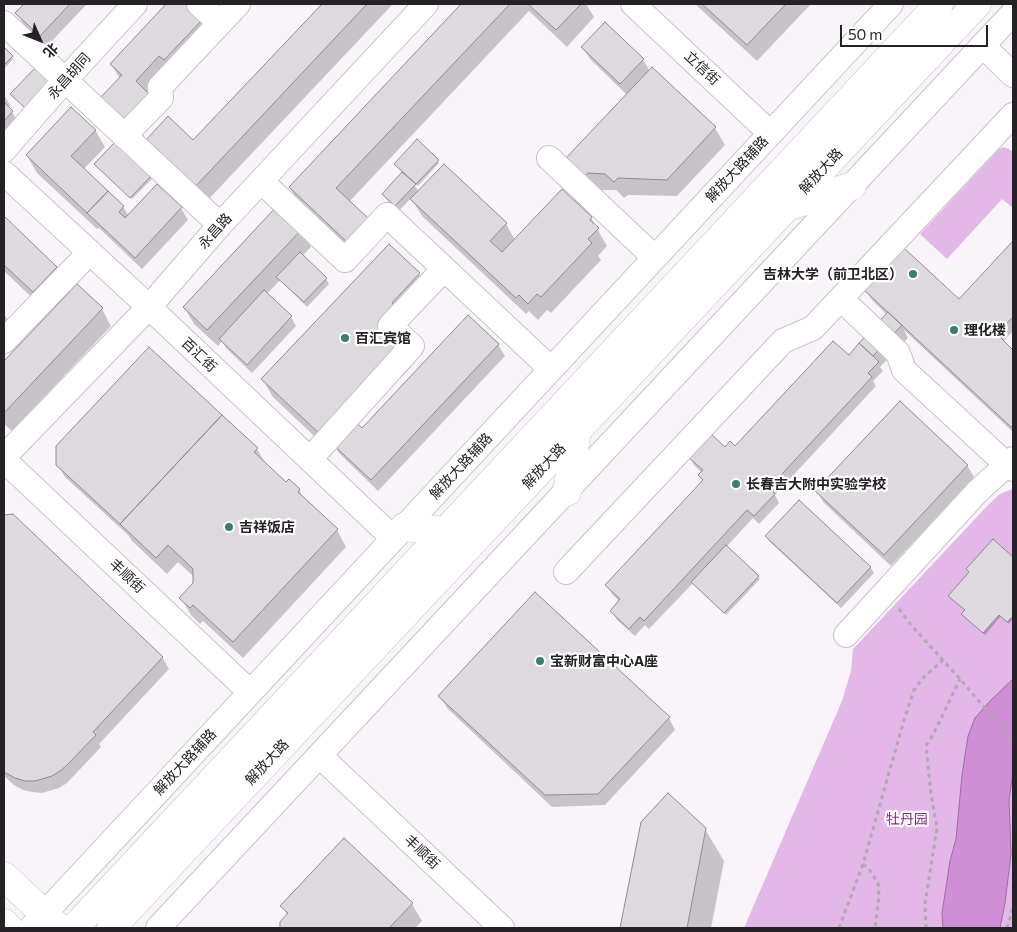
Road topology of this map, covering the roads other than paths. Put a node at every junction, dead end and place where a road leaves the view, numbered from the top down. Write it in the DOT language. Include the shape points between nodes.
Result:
graph roads {
  1 [pos="136,4"];
  2 [pos="199,4"];
  3 [pos="238,4"];
  4 [pos="426,4"];
  5 [pos="633,4"];
  6 [pos="891,4"];
  7 [pos="939,4"];
  8 [pos="977,4"];
  9 [pos="1013,13"];
  10 [pos="4,23"];
  11 [pos="220,23"];
  12 [pos="983,46"];
  13 [pos="1013,75"];
  14 [pos="65,80"];
  15 [pos="1013,115"];
  16 [pos="770,133"];
  17 [pos="124,136"];
  18 [pos="4,150"];
  19 [pos="549,158"];
  20 [pos="4,172"];
  21 [pos="261,181"];
  22 [pos="852,186"];
  23 [pos="786,208"];
  24 [pos="220,225"];
  25 [pos="90,252"];
  26 [pos="654,258"];
  27 [pos="444,269"];
  28 [pos="840,299"];
  29 [pos="148,307"];
  30 [pos="4,341"];
  31 [pos="551,369"];
  32 [pos="577,431"];
  33 [pos="4,459"];
  34 [pos="310,459"];
  35 [pos="1011,465"];
  36 [pos="567,492"];
  37 [pos="446,531"];
  38 [pos="399,532"];
  39 [pos="566,572"];
  40 [pos="846,635"];
  41 [pos="250,692"];
  42 [pos="320,756"];
  43 [pos="4,876"];
  44 [pos="4,923"];
  45 [pos="45,923"];
  46 [pos="9,928"];
  47 [pos="74,928"];
  48 [pos="111,928"];
  49 [pos="158,928"];
  50 [pos="502,928"];
  1 -- 14 [label="street, 永昌胡同"];
  2 -- 11 [label="street"];
  3 -- 11 [label="street"];
  4 -- 21 [label="street, 永昌路"];
  5 -- 16 [label="street, 立信街"];
  6 -- 16 [label="street, 解放大路辅路"];
  7 -- 37 [label="main road, 解放大路"];
  8 -- 23 [label="main road, 解放大路"];
  9 -- 12 [label="street"];
  10 -- 14 [label="street"];
  11 -- 17 [label="street" via="160,87 161,98"];
  12 -- 13 [label="street"];
  12 -- 22 [label="street"];
  14 -- 17 [label="street"];
  14 -- 18 [label="street, 永昌胡同"];
  15 -- 28 [label="street"];
  16 -- 26 [label="street, 解放大路辅路"];
  17 -- 24 [label="street"];
  19 -- 26 [label="street"];
  20 -- 25 [label="street, 百汇街"];
  21 -- 24 [label="street, 永昌路"];
  21 -- 27 [label="street" via="345,260 387,216"];
  22 -- 23 [label="main road"];
  22 -- 36 [label="street"];
  23 -- 32 [label="main road, 解放大路"];
  24 -- 29 [label="street, 永昌路"];
  25 -- 29 [label="street, 百汇街"];
  25 -- 30 [label="street"];
  26 -- 31 [label="street, 解放大路辅路"];
  27 -- 31 [label="street"];
  27 -- 34 [label="street" via="390,326 412,346"];
  28 -- 35 [label="street" via="898,353 904,370"];
  28 -- 39 [label="street" via="813,328 783,341"];
  29 -- 33 [label="street, 永昌路"];
  29 -- 34 [label="street, 百汇街"];
  31 -- 38 [label="street, 解放大路辅路"];
  32 -- 36 [label="main road"];
  32 -- 48 [label="main road, 解放大路"];
  33 -- 41 [label="street, 丰顺街"];
  34 -- 38 [label="street, 百汇街"];
  35 -- 40 [label="street" via="977,492"];
  36 -- 42 [label="street"];
  37 -- 38 [label="main road"];
  37 -- 47 [label="main road, 解放大路"];
  38 -- 41 [label="street, 解放大路辅路"];
  41 -- 45 [label="street, 解放大路辅路"];
  42 -- 49 [label="street"];
  42 -- 50 [label="street, 丰顺街"];
  43 -- 45 [label="main road"];
  44 -- 46 [label="main road"];
}
